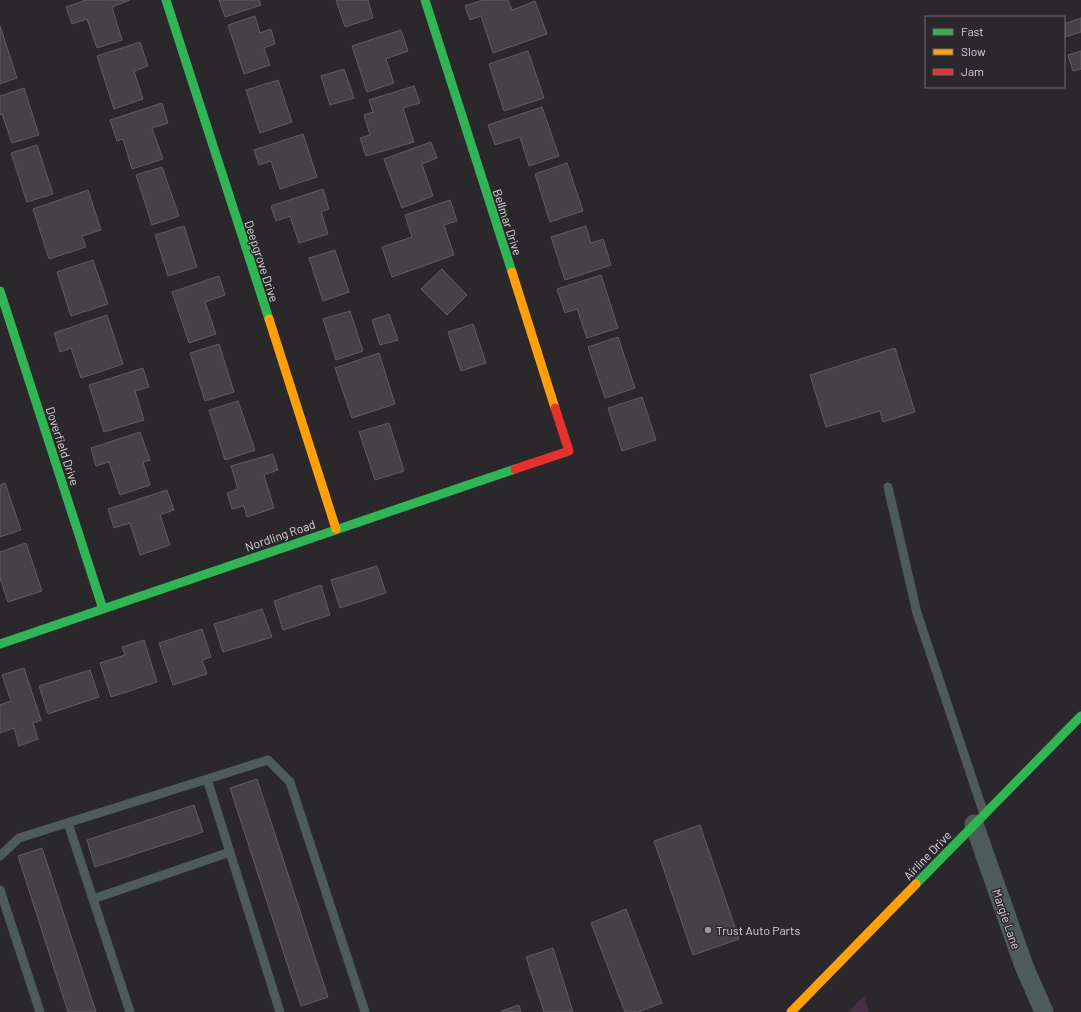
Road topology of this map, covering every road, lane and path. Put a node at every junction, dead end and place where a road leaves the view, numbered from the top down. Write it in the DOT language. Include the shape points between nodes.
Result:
graph roads {
  1 [pos="166,0"];
  2 [pos="425,0"];
  3 [pos="0,291"];
  4 [pos="569,450"];
  5 [pos="888,487"];
  6 [pos="336,529"];
  7 [pos="103,609"];
  8 [pos="0,644"];
  9 [pos="1081,716"];
  10 [pos="207,779"];
  11 [pos="979,819"];
  12 [pos="68,823"];
  13 [pos="230,852"];
  14 [pos="0,856"];
  15 [pos="0,890"];
  16 [pos="93,899"];
  17 [pos="40,1012"];
  18 [pos="130,1012"];
  19 [pos="280,1012"];
  20 [pos="365,1012"];
  21 [pos="791,1012"];
  22 [pos="1044,1012"];
  1 -- 6 [label="street, Deepgrove Drive"];
  2 -- 4 [label="street, Bellmar Drive"];
  3 -- 7 [label="street, Doverfield Drive"];
  4 -- 6 [label="street, Nordling Road"];
  5 -- 11 [label="lane" via="917,613"];
  6 -- 7 [label="street, Nordling Road"];
  7 -- 8 [label="street, Nordling Road"];
  9 -- 11 [label="street, Airline Drive"];
  10 -- 12 [label="lane"];
  10 -- 13 [label="lane"];
  10 -- 20 [label="lane" via="268,760 290,782"];
  11 -- 21 [label="street, Airline Drive"];
  11 -- 22 [label="street, Margie Lane" via="1024,966"];
  12 -- 14 [label="lane" via="20,838"];
  12 -- 16 [label="lane"];
  13 -- 16 [label="lane"];
  13 -- 19 [label="lane"];
  15 -- 17 [label="lane"];
  16 -- 18 [label="lane"];
}
